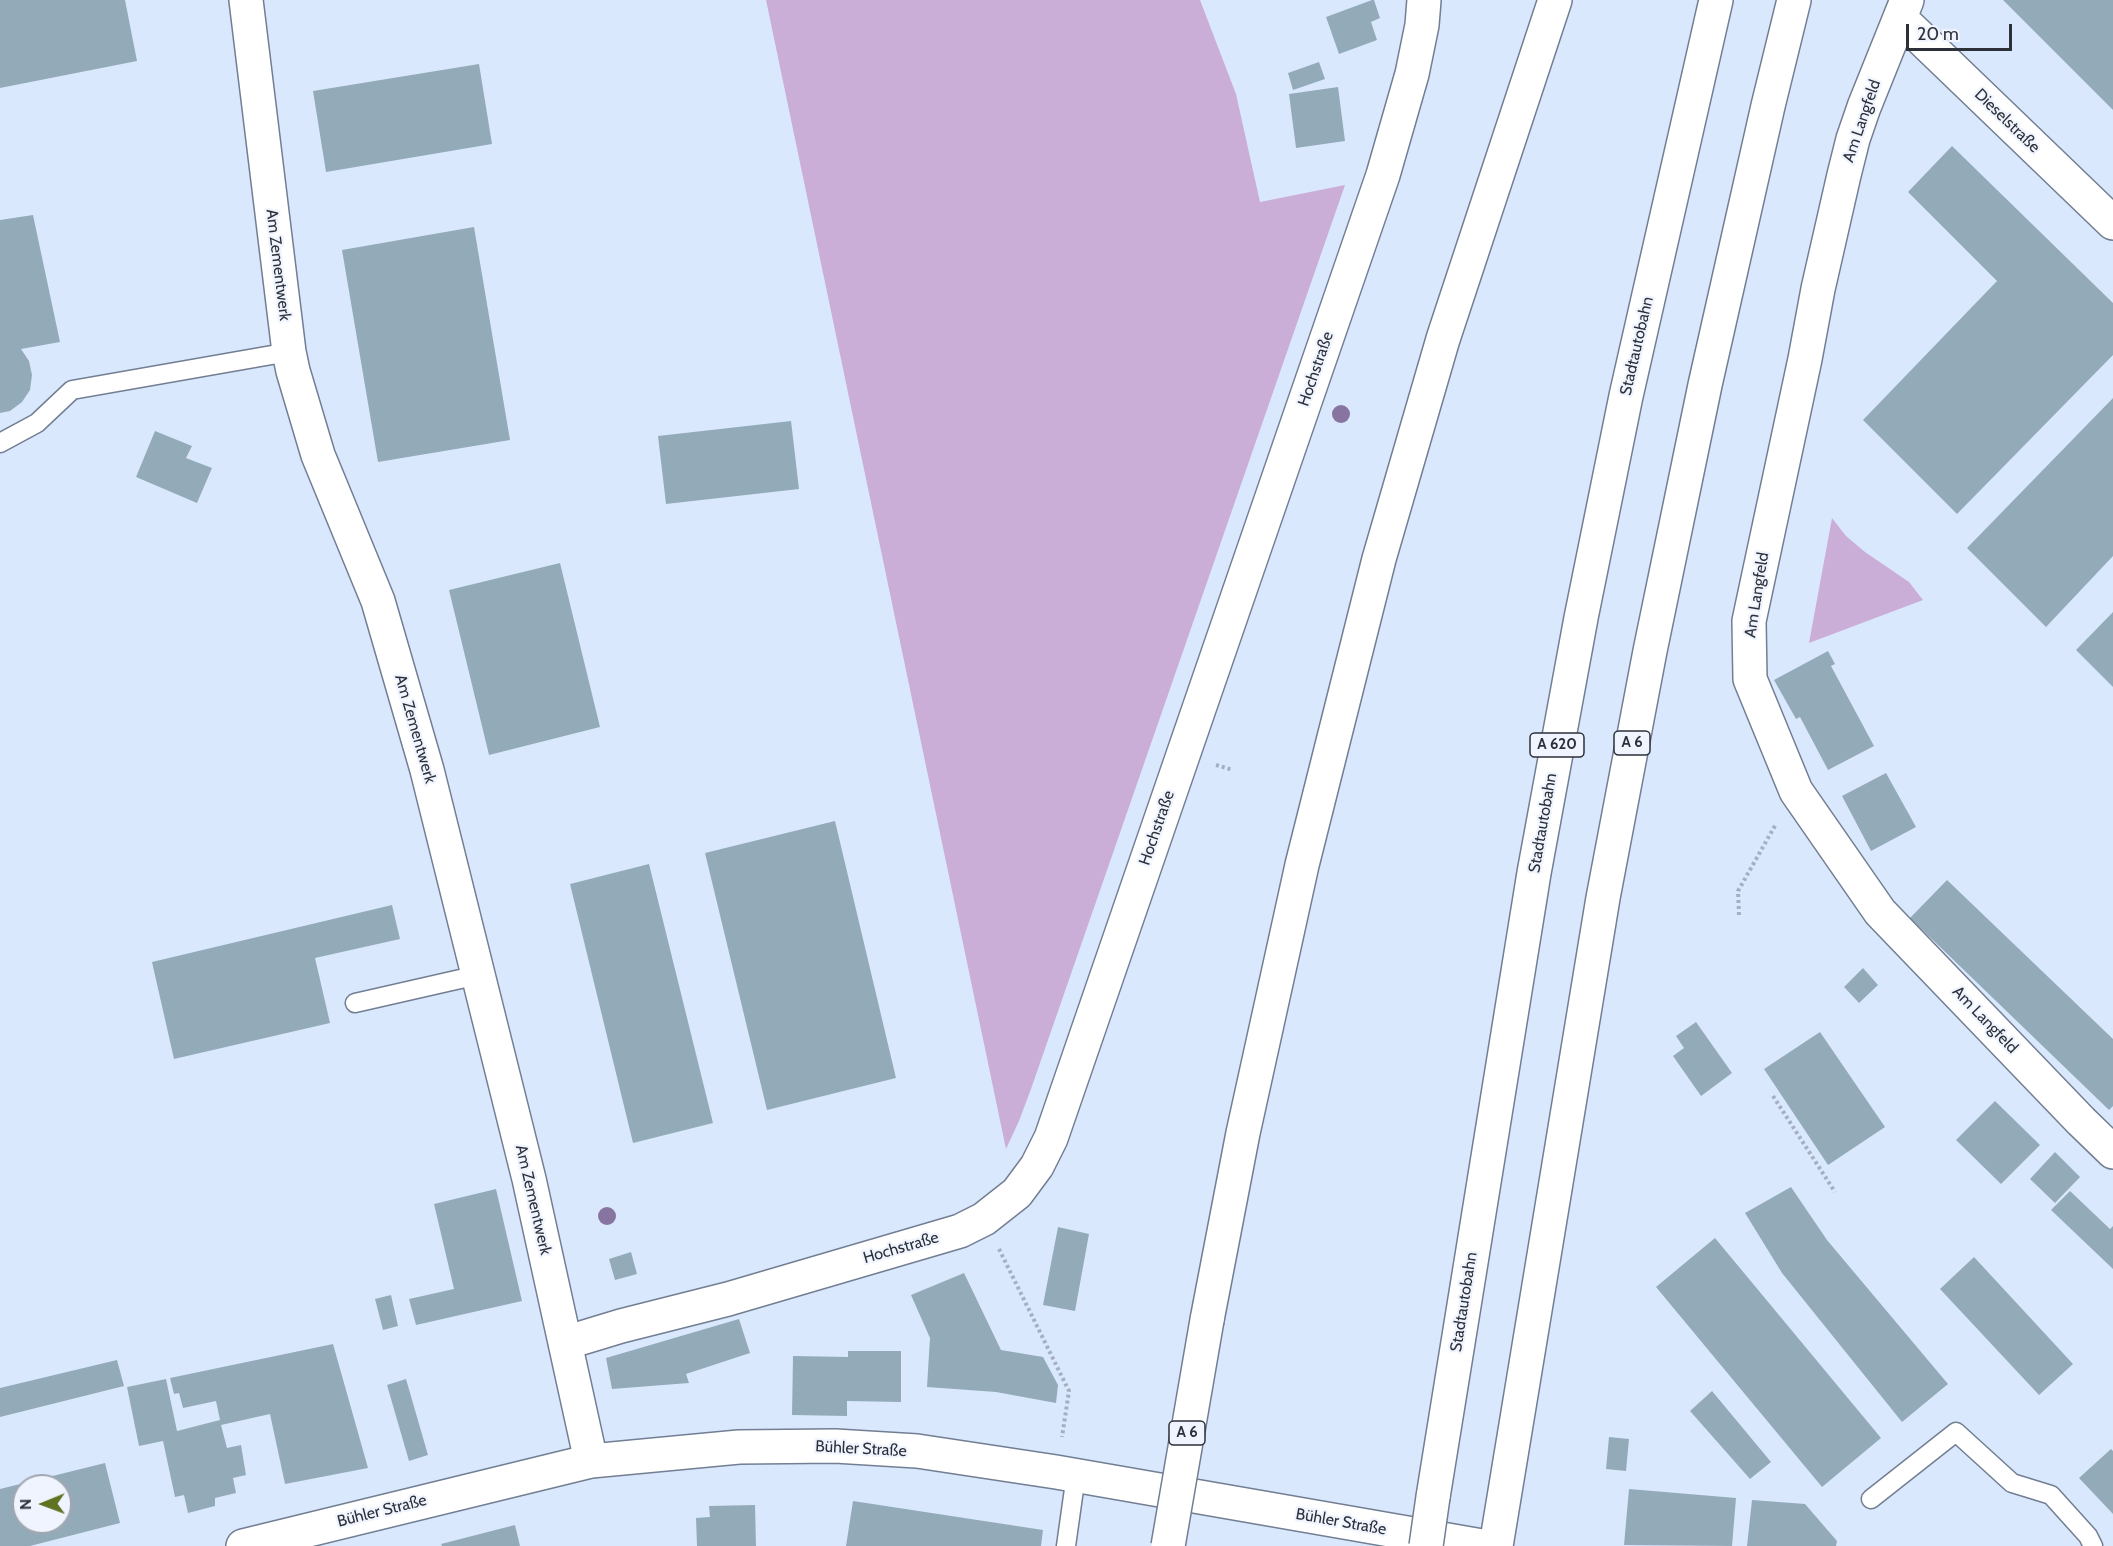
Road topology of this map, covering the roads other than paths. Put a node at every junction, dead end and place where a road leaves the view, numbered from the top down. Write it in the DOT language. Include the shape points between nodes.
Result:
graph roads {
  1 [pos="246,0"];
  2 [pos="1424,0"];
  3 [pos="1555,0"];
  4 [pos="1716,0"];
  5 [pos="1794,0"];
  6 [pos="1904,10"];
  7 [pos="2113,223"];
  8 [pos="289,352"];
  9 [pos="0,443"];
  10 [pos="478,975"];
  11 [pos="355,1003"];
  12 [pos="2113,1152"];
  13 [pos="565,1343"];
  14 [pos="591,1461"];
  15 [pos="1066,1473"];
  16 [pos="1870,1499"];
  17 [pos="243,1546"];
  18 [pos="1066,1546"];
  19 [pos="1168,1546"];
  20 [pos="1426,1546"];
  21 [pos="1482,1546"];
  22 [pos="1496,1546"];
  23 [pos="2093,1546"];
  1 -- 8 [label="main road, Am Zementwerk"];
  2 -- 13 [label="main road, Hochstraße" via="1412,74 1383,176 1051,1138 1037,1166 1017,1193 984,1219 960,1231"];
  3 -- 19 [label="main road, A 6, bridge" via="1443,339 1379,559 1302,865 1243,1133"];
  4 -- 20 [label="main road, Stadtautobahn / A 620, bridge" via="1626,396 1581,618 1534,873"];
  5 -- 22 [label="main road, A 6" via="1705,385 1650,651 1603,898"];
  6 -- 7 [label="main road, Dieselstraße"];
  6 -- 12 [label="main road, Am Langfeld" via="1853,139 1818,289 1749,621 1750,679 1796,790 1880,912"];
  8 -- 9 [label="lane" via="72,390 37,423"];
  8 -- 10 [label="main road, Am Zementwerk" via="318,454 378,601 427,770"];
  10 -- 11 [label="lane"];
  10 -- 13 [label="main road, Am Zementwerk"];
  13 -- 14 [label="main road, Am Zementwerk"];
  14 -- 15 [label="main road, Bühler Straße" via="729,1448 835,1446 917,1452"];
  14 -- 17 [label="main road, Bühler Straße"];
  15 -- 18 [label="lane"];
  15 -- 21 [label="main road, Bühler Straße"];
  16 -- 23 [label="lane" via="1956,1432 2012,1483 2050,1495"];
}
